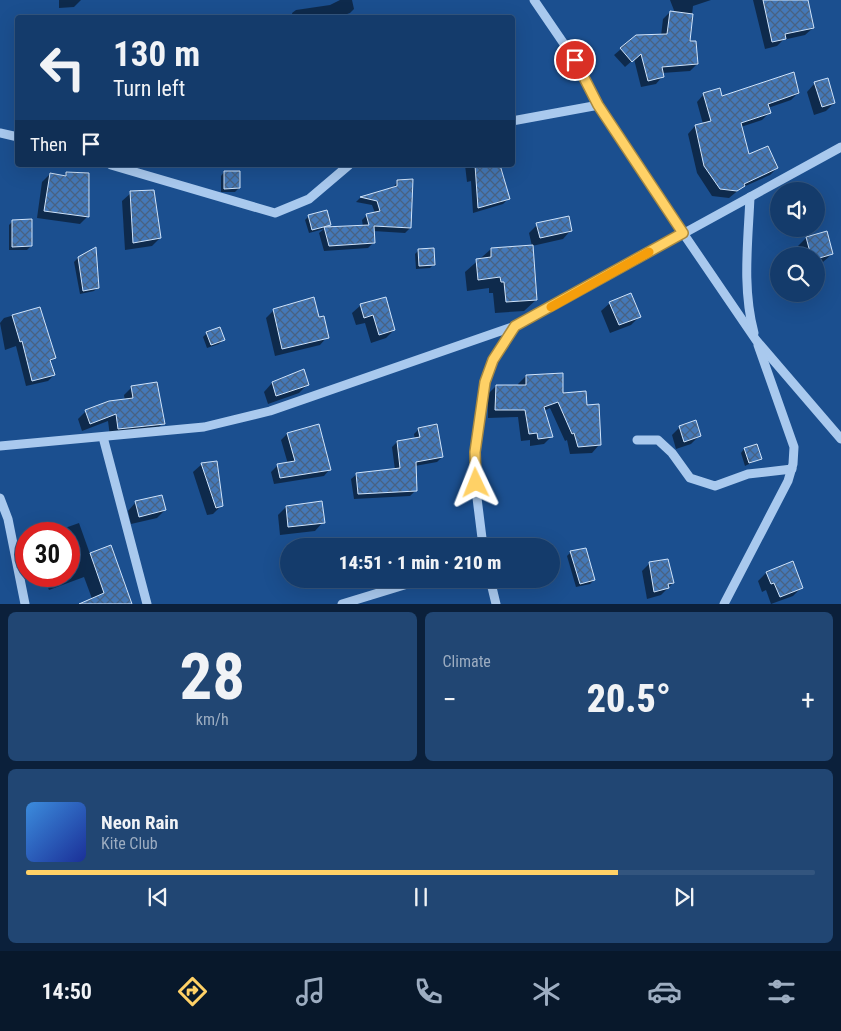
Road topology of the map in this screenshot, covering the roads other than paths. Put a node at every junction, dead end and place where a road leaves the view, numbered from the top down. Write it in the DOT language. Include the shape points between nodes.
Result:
graph roads {
  1 [pos="534,0"];
  2 [pos="598,105"];
  3 [pos="515,120"];
  4 [pos="0,133"];
  5 [pos="15,136"];
  6 [pos="841,147"];
  7 [pos="118,167"];
  8 [pos="347,167"];
  9 [pos="750,197"];
  10 [pos="683,233"];
  11 [pos="515,326"];
  12 [pos="756,340"];
  13 [pos="103,437"];
  14 [pos="841,439"];
  15 [pos="637,440"];
  16 [pos="0,446"];
  17 [pos="792,469"];
  18 [pos="0,498"];
  19 [pos="482,538"];
  20 [pos="394,588"];
  21 [pos="492,588"];
  22 [pos="25,604"];
  23 [pos="146,604"];
  24 [pos="342,604"];
  25 [pos="496,604"];
  26 [pos="724,604"];
  1 -- 2 [label="street" via="575,60"];
  2 -- 3 [label="street"];
  2 -- 10 [label="street"];
  4 -- 5 [label="street"];
  6 -- 9 [label="street"];
  7 -- 8 [label="street" via="275,213 309,199"];
  9 -- 10 [label="street"];
  9 -- 12 [label="street" via="746,280 748,310"];
  10 -- 11 [label="street"];
  10 -- 12 [label="street"];
  11 -- 13 [label="street" via="270,411 204,427"];
  11 -- 19 [label="street" via="493,360 485,382 475,452"];
  12 -- 14 [label="street"];
  12 -- 17 [label="street" via="794,447"];
  13 -- 16 [label="street"];
  13 -- 23 [label="street"];
  15 -- 17 [label="street" via="658,440 690,478 716,486 748,474"];
  17 -- 26 [label="street"];
  18 -- 22 [label="street" via="8,519"];
  20 -- 24 [label="street"];
  21 -- 25 [label="street"];
}
